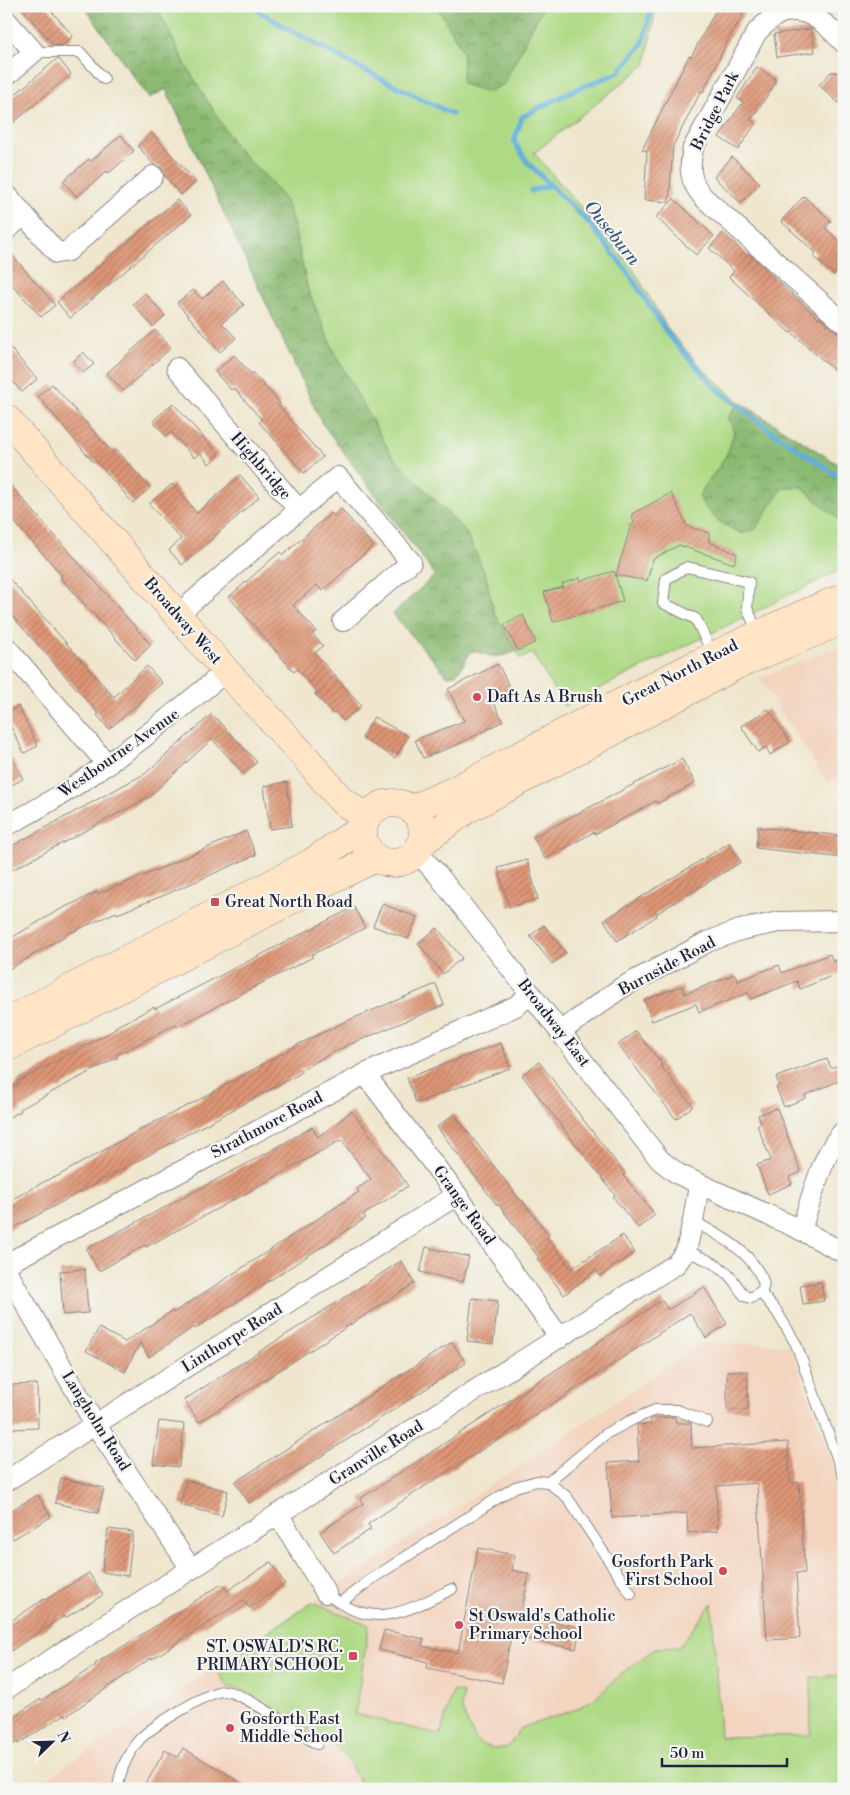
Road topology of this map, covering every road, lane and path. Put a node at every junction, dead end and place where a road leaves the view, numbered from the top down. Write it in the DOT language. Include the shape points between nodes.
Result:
graph roads {
  1 [pos="784,9"];
  2 [pos="6,20"];
  3 [pos="844,43"];
  4 [pos="34,52"];
  5 [pos="6,76"];
  6 [pos="104,79"];
  7 [pos="153,176"];
  8 [pos="6,194"];
  9 [pos="24,215"];
  10 [pos="6,230"];
  11 [pos="844,323"];
  12 [pos="177,368"];
  13 [pos="6,418"];
  14 [pos="299,510"];
  15 [pos="844,597"];
  16 [pos="177,615"];
  17 [pos="844,620"];
  18 [pos="343,621"];
  19 [pos="758,633"];
  20 [pos="6,647"];
  21 [pos="713,654"];
  22 [pos="226,671"];
  23 [pos="108,765"];
  24 [pos="412,810"];
  25 [pos="365,822"];
  26 [pos="6,826"];
  27 [pos="419,847"];
  28 [pos="376,858"];
  29 [pos="844,920"];
  30 [pos="531,994"];
  31 [pos="6,1022"];
  32 [pos="560,1032"];
  33 [pos="6,1048"];
  34 [pos="365,1074"];
  35 [pos="844,1131"];
  36 [pos="699,1185"];
  37 [pos="457,1195"];
  38 [pos="693,1221"];
  39 [pos="801,1230"];
  40 [pos="686,1251"];
  41 [pos="844,1253"];
  42 [pos="6,1264"];
  43 [pos="6,1270"];
  44 [pos="760,1292"];
  45 [pos="560,1338"];
  46 [pos="707,1422"];
  47 [pos="95,1424"];
  48 [pos="844,1477"];
  49 [pos="6,1481"];
  50 [pos="548,1482"];
  51 [pos="278,1514"];
  52 [pos="191,1569"];
  53 [pos="452,1589"];
  54 [pos="631,1594"];
  55 [pos="333,1598"];
  56 [pos="6,1688"];
  57 [pos="317,1744"];
  58 [pos="118,1789"];
  1 -- 3 [label="street, Bridge Park" via="815,17"];
  1 -- 11 [label="street, Bridge Park" via="756,32 693,148 691,176 703,197"];
  2 -- 4 [label="street"];
  4 -- 5 [label="street"];
  4 -- 6 [label="lane" via="80,52"];
  7 -- 9 [label="street" via="68,251 57,253"];
  8 -- 9 [label="street"];
  9 -- 10 [label="street"];
  12 -- 14 [label="street, Highbridge"];
  13 -- 16 [label="main road, Broadway West"];
  14 -- 16 [label="street, Highbridge"];
  14 -- 18 [label="street" via="338,477 411,562"];
  15 -- 19 [label="main road, Great North Road"];
  16 -- 22 [label="main road, Broadway West"];
  17 -- 27 [label="main road, Great North Road" via="737,665 466,810"];
  19 -- 21 [label="main road, Great North Road"];
  19 -- 21 [label="lane" via="747,608 749,582 687,567 666,579 663,603 696,619"];
  20 -- 23 [label="street"];
  21 -- 24 [label="main road, Great North Road"];
  22 -- 23 [label="street, Westbourne Avenue"];
  22 -- 25 [label="main road, Broadway West" via="342,801"];
  23 -- 26 [label="street, Westbourne Avenue"];
  24 -- 25 [label="main road" via="393,802 382,804"];
  24 -- 27 [label="main road" via="422,825"];
  25 -- 28 [label="main road" via="365,844"];
  25 -- 31 [label="main road" via="312,863"];
  27 -- 28 [label="main road, Great North Road" via="402,862 384,862"];
  27 -- 30 [label="street, Broadway East"];
  28 -- 33 [label="main road"];
  29 -- 32 [label="street, Burnside Road" via="779,922 740,930 706,942 621,988"];
  30 -- 32 [label="street, Broadway East"];
  30 -- 34 [label="street, Strathmore Road" via="516,1006"];
  32 -- 36 [label="street, Broadway East" via="660,1160"];
  34 -- 37 [label="street, Grange Road"];
  34 -- 42 [label="street, Strathmore Road"];
  35 -- 39 [label="street" via="827,1154"];
  36 -- 38 [label="street"];
  36 -- 39 [label="street, Broadway East"];
  37 -- 45 [label="street, Grange Road"];
  37 -- 47 [label="street, Linthorpe Road"];
  38 -- 40 [label="street"];
  38 -- 44 [label="lane" via="740,1249 763,1280"];
  39 -- 41 [label="street, Broadway East"];
  40 -- 44 [label="lane" via="719,1267 745,1296 751,1298"];
  40 -- 45 [label="street, Granville Road" via="676,1264"];
  43 -- 47 [label="street, Langholm Road"];
  44 -- 48 [label="lane" via="777,1312 796,1344"];
  45 -- 51 [label="street, Granville Road"];
  46 -- 50 [label="lane" via="677,1410 655,1410 608,1433"];
  47 -- 49 [label="street, Linthorpe Road"];
  47 -- 52 [label="street, Langholm Road"];
  50 -- 54 [label="lane" via="567,1497"];
  50 -- 55 [label="lane" via="537,1481 515,1487 373,1578"];
  51 -- 52 [label="street, Granville Road"];
  51 -- 55 [label="street"];
  52 -- 56 [label="street, Granville Road"];
  53 -- 55 [label="lane" via="411,1608 381,1616 368,1615"];
  57 -- 58 [label="lane" via="248,1700 233,1693 214,1692 140,1739 128,1757"];
}
